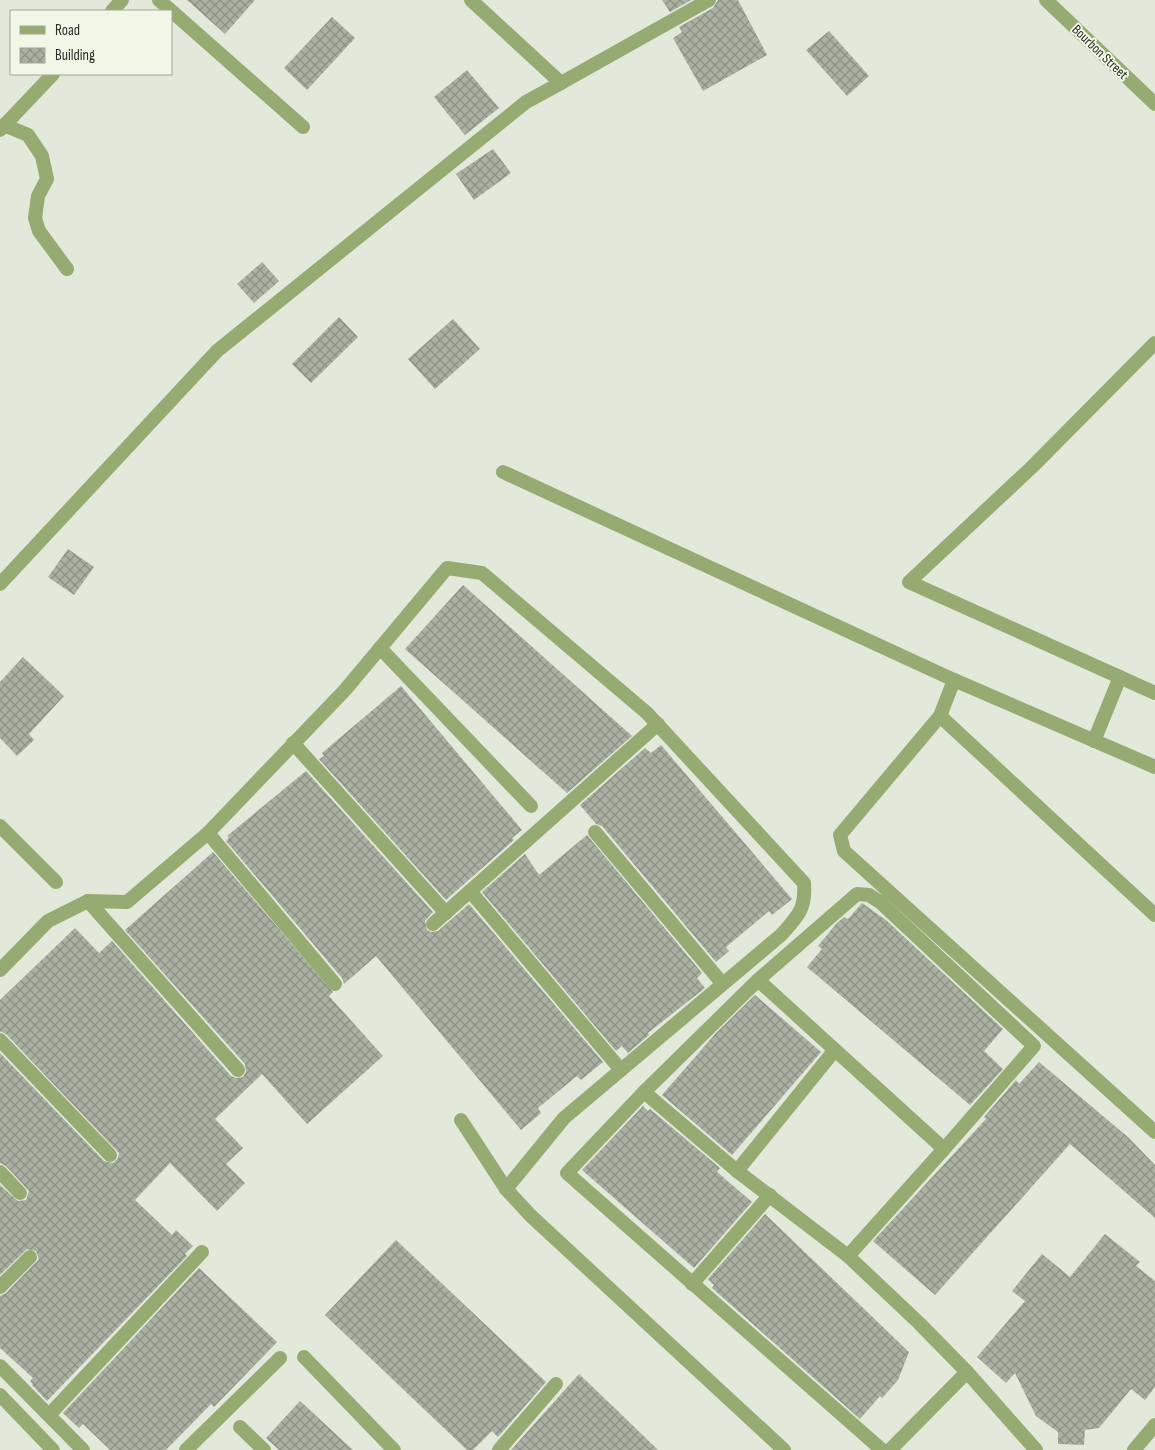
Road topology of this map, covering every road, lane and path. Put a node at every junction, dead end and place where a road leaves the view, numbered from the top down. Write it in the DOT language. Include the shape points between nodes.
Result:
graph roads {
  1 [pos="122,0"];
  2 [pos="159,0"];
  3 [pos="471,0"];
  4 [pos="709,0"];
  5 [pos="1046,0"];
  6 [pos="113,10"];
  7 [pos="170,10"];
  8 [pos="172,11"];
  9 [pos="52,75"];
  10 [pos="562,83"];
  11 [pos="1155,104"];
  12 [pos="303,126"];
  13 [pos="2,127"];
  14 [pos="66,269"];
  15 [pos="1155,344"];
  16 [pos="503,472"];
  17 [pos="0,584"];
  18 [pos="380,648"];
  19 [pos="1120,678"];
  20 [pos="954,680"];
  21 [pos="1155,694"];
  22 [pos="940,716"];
  23 [pos="658,724"];
  24 [pos="1094,740"];
  25 [pos="293,743"];
  26 [pos="1155,767"];
  27 [pos="532,806"];
  28 [pos="0,826"];
  29 [pos="595,832"];
  30 [pos="208,833"];
  31 [pos="56,882"];
  32 [pos="470,891"];
  33 [pos="88,901"];
  34 [pos="446,913"];
  35 [pos="1155,915"];
  36 [pos="433,924"];
  37 [pos="0,970"];
  38 [pos="758,980"];
  39 [pos="722,983"];
  40 [pos="335,984"];
  41 [pos="0,1040"];
  42 [pos="834,1051"];
  43 [pos="238,1070"];
  44 [pos="621,1070"];
  45 [pos="644,1092"];
  46 [pos="461,1120"];
  47 [pos="1155,1132"];
  48 [pos="944,1148"];
  49 [pos="110,1155"];
  50 [pos="737,1171"];
  51 [pos="0,1172"];
  52 [pos="506,1189"];
  53 [pos="20,1193"];
  54 [pos="770,1195"];
  55 [pos="202,1252"];
  56 [pos="848,1256"];
  57 [pos="30,1257"];
  58 [pos="692,1284"];
  59 [pos="0,1287"];
  60 [pos="304,1357"];
  61 [pos="280,1358"];
  62 [pos="0,1366"];
  63 [pos="968,1372"];
  64 [pos="556,1384"];
  65 [pos="0,1395"];
  66 [pos="49,1415"];
  67 [pos="1155,1425"];
  68 [pos="240,1427"];
  69 [pos="53,1450"];
  70 [pos="83,1450"];
  71 [pos="186,1450"];
  72 [pos="264,1450"];
  73 [pos="394,1450"];
  74 [pos="500,1450"];
  75 [pos="784,1450"];
  76 [pos="882,1450"];
  77 [pos="890,1450"];
  78 [pos="1036,1450"];
  79 [pos="1134,1450"];
  1 -- 6 [label="street"];
  2 -- 7 [label="street"];
  3 -- 10 [label="street"];
  4 -- 10 [label="street"];
  5 -- 11 [label="street, Bourbon Street"];
  8 -- 12 [label="street"];
  9 -- 13 [label="street"];
  10 -- 17 [label="street" via="526,102 217,350"];
  13 -- 14 [label="street" via="28,135 42,156 47,179 38,196 35,218 39,230"];
  15 -- 19 [label="street" via="1032,467 909,582"];
  16 -- 20 [label="street"];
  18 -- 23 [label="street" via="447,568 482,573"];
  18 -- 25 [label="street" via="345,690"];
  18 -- 27 [label="street"];
  19 -- 21 [label="street"];
  19 -- 24 [label="street"];
  20 -- 22 [label="street"];
  20 -- 24 [label="street"];
  22 -- 35 [label="street"];
  22 -- 47 [label="street" via="840,835 844,851"];
  23 -- 32 [label="street"];
  23 -- 39 [label="street" via="804,883 805,899 801,912 781,935"];
  24 -- 26 [label="street"];
  25 -- 30 [label="street"];
  25 -- 34 [label="street"];
  28 -- 31 [label="street"];
  29 -- 39 [label="street"];
  30 -- 33 [label="street" via="127,902"];
  30 -- 40 [label="street"];
  32 -- 34 [label="street"];
  32 -- 44 [label="street"];
  33 -- 37 [label="street" via="48,921"];
  33 -- 43 [label="street"];
  34 -- 36 [label="street"];
  38 -- 42 [label="street"];
  38 -- 45 [label="street"];
  38 -- 48 [label="street" via="857,894 869,894 880,902 1034,1046"];
  39 -- 44 [label="street"];
  41 -- 49 [label="street"];
  42 -- 48 [label="street"];
  42 -- 50 [label="street"];
  44 -- 52 [label="street" via="564,1118"];
  45 -- 50 [label="street"];
  45 -- 58 [label="street" via="567,1174"];
  46 -- 52 [label="street"];
  48 -- 56 [label="street"];
  50 -- 54 [label="street"];
  51 -- 53 [label="street"];
  52 -- 75 [label="street" via="531,1216"];
  54 -- 56 [label="street"];
  54 -- 58 [label="street"];
  55 -- 66 [label="street"];
  56 -- 63 [label="street"];
  57 -- 59 [label="street"];
  58 -- 76 [label="street"];
  60 -- 73 [label="street"];
  61 -- 71 [label="street"];
  62 -- 66 [label="street"];
  63 -- 77 [label="street"];
  63 -- 78 [label="street"];
  64 -- 74 [label="street"];
  65 -- 69 [label="street"];
  66 -- 70 [label="street"];
  67 -- 79 [label="street"];
  68 -- 72 [label="street"];
}
